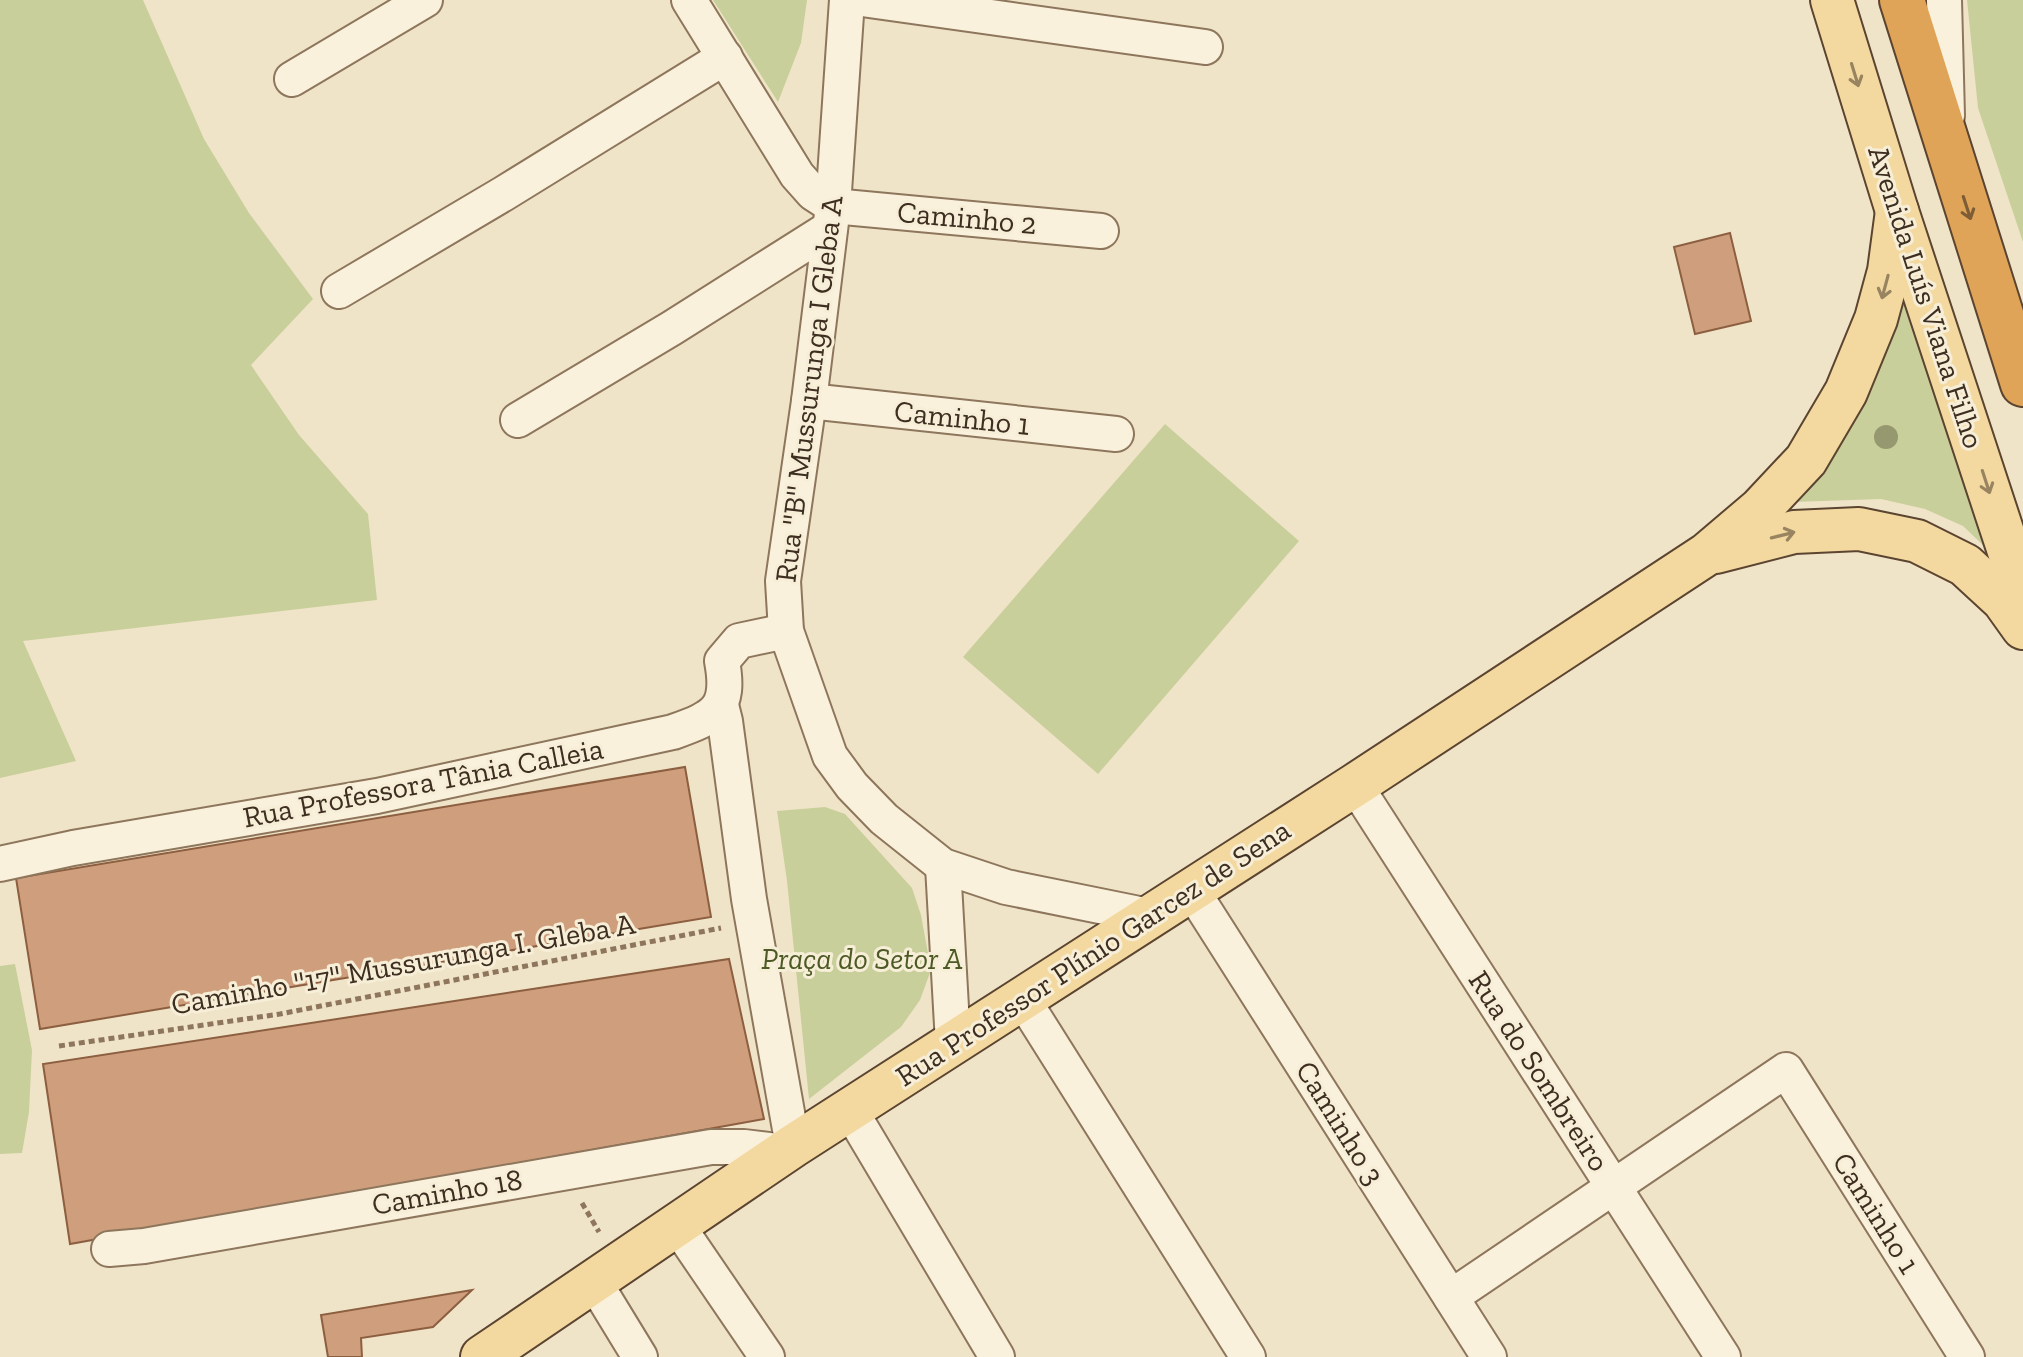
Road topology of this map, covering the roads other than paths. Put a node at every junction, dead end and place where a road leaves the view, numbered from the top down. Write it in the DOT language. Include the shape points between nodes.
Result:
graph roads {
  1 [pos="425,0"];
  2 [pos="689,0"];
  3 [pos="847,0"];
  4 [pos="869,0"];
  5 [pos="1832,0"];
  6 [pos="1902,0"];
  7 [pos="1944,0"];
  8 [pos="1205,47"];
  9 [pos="725,57"];
  10 [pos="292,79"];
  11 [pos="1948,148"];
  12 [pos="1897,211"];
  13 [pos="831,217"];
  14 [pos="1101,231"];
  15 [pos="339,291"];
  16 [pos="2023,384"];
  17 [pos="809,401"];
  18 [pos="518,420"];
  19 [pos="1116,434"];
  20 [pos="1707,554"];
  21 [pos="2023,594"];
  22 [pos="2023,628"];
  23 [pos="786,631"];
  24 [pos="721,705"];
  25 [pos="1355,785"];
  26 [pos="0,864"];
  27 [pos="943,866"];
  28 [pos="1191,889"];
  29 [pos="1149,916"];
  30 [pos="1022,998"];
  31 [pos="953,1043"];
  32 [pos="850,1110"];
  33 [pos="790,1149"];
  34 [pos="1613,1186"];
  35 [pos="677,1225"];
  36 [pos="109,1249"];
  37 [pos="606,1272"];
  38 [pos="1451,1297"];
  39 [pos="484,1356"];
  40 [pos="640,1357"];
  41 [pos="767,1357"];
  42 [pos="997,1357"];
  43 [pos="1248,1357"];
  44 [pos="1489,1357"];
  45 [pos="1723,1357"];
  46 [pos="1967,1357"];
  1 -- 10 [label="street"];
  2 -- 9 [label="street"];
  3 -- 13 [label="street, Rua \"B\" Mussurunga I Gleba A"];
  4 -- 8 [label="street"];
  5 -- 12 [label="main road, Avenida Luís Viana Filho, one-way"];
  6 -- 11 [label="highway"];
  7 -- 11 [label="street"];
  9 -- 13 [label="street" via="797,175"];
  9 -- 15 [label="street"];
  11 -- 16 [label="highway, one-way"];
  12 -- 20 [label="main road, Rua Professor Plínio Garcez de Sena, one-way" via="1876,319 1846,392 1806,460"];
  12 -- 21 [label="main road, Avenida Luís Viana Filho, one-way"];
  13 -- 14 [label="street, Caminho 2"];
  13 -- 17 [label="street, Rua \"B\" Mussurunga I Gleba A"];
  13 -- 18 [label="street" via="672,328"];
  17 -- 19 [label="street, Caminho 1"];
  17 -- 23 [label="street, Rua \"B\" Mussurunga I Gleba A" via="783,581"];
  20 -- 22 [label="main road, Rua Professor Plínio Garcez de Sena, one-way" via="1794,532 1859,529 1917,541 1965,565 2003,600"];
  20 -- 25 [label="main road, Rua Professor Plínio Garcez de Sena"];
  23 -- 24 [label="street" via="739,641 722,661 727,685"];
  23 -- 27 [label="street, Rua \"B\" Mussurunga I Gleba A" via="830,756 884,819"];
  24 -- 26 [label="street, Rua Professora Tânia Calleia" via="693,725 623,744 377,796"];
  24 -- 33 [label="street"];
  25 -- 28 [label="main road, Rua Professor Plínio Garcez de Sena"];
  25 -- 34 [label="street, Rua do Sombreiro"];
  27 -- 29 [label="street, Rua \"B\" Mussurunga I Gleba A" via="1006,887"];
  27 -- 31 [label="street"];
  28 -- 29 [label="main road, Rua Professor Plínio Garcez de Sena"];
  28 -- 38 [label="street, Caminho 3"];
  29 -- 30 [label="main road, Rua Professor Plínio Garcez de Sena"];
  30 -- 31 [label="main road, Rua Professor Plínio Garcez de Sena"];
  30 -- 43 [label="street"];
  31 -- 32 [label="main road, Rua Professor Plínio Garcez de Sena"];
  32 -- 33 [label="main road, Rua Professor Plínio Garcez de Sena"];
  32 -- 42 [label="street"];
  33 -- 35 [label="main road, Rua Professor Plínio Garcez de Sena"];
  33 -- 36 [label="street, Caminho 18" via="711,1147"];
  34 -- 38 [label="street"];
  34 -- 45 [label="street, Rua do Sombreiro"];
  34 -- 46 [label="street, Caminho 1" via="1786,1070"];
  35 -- 37 [label="main road, Rua Professor Plínio Garcez de Sena"];
  35 -- 41 [label="street"];
  37 -- 39 [label="main road, Rua Professor Plínio Garcez de Sena"];
  37 -- 40 [label="street"];
  38 -- 44 [label="street, Caminho 3"];
}
